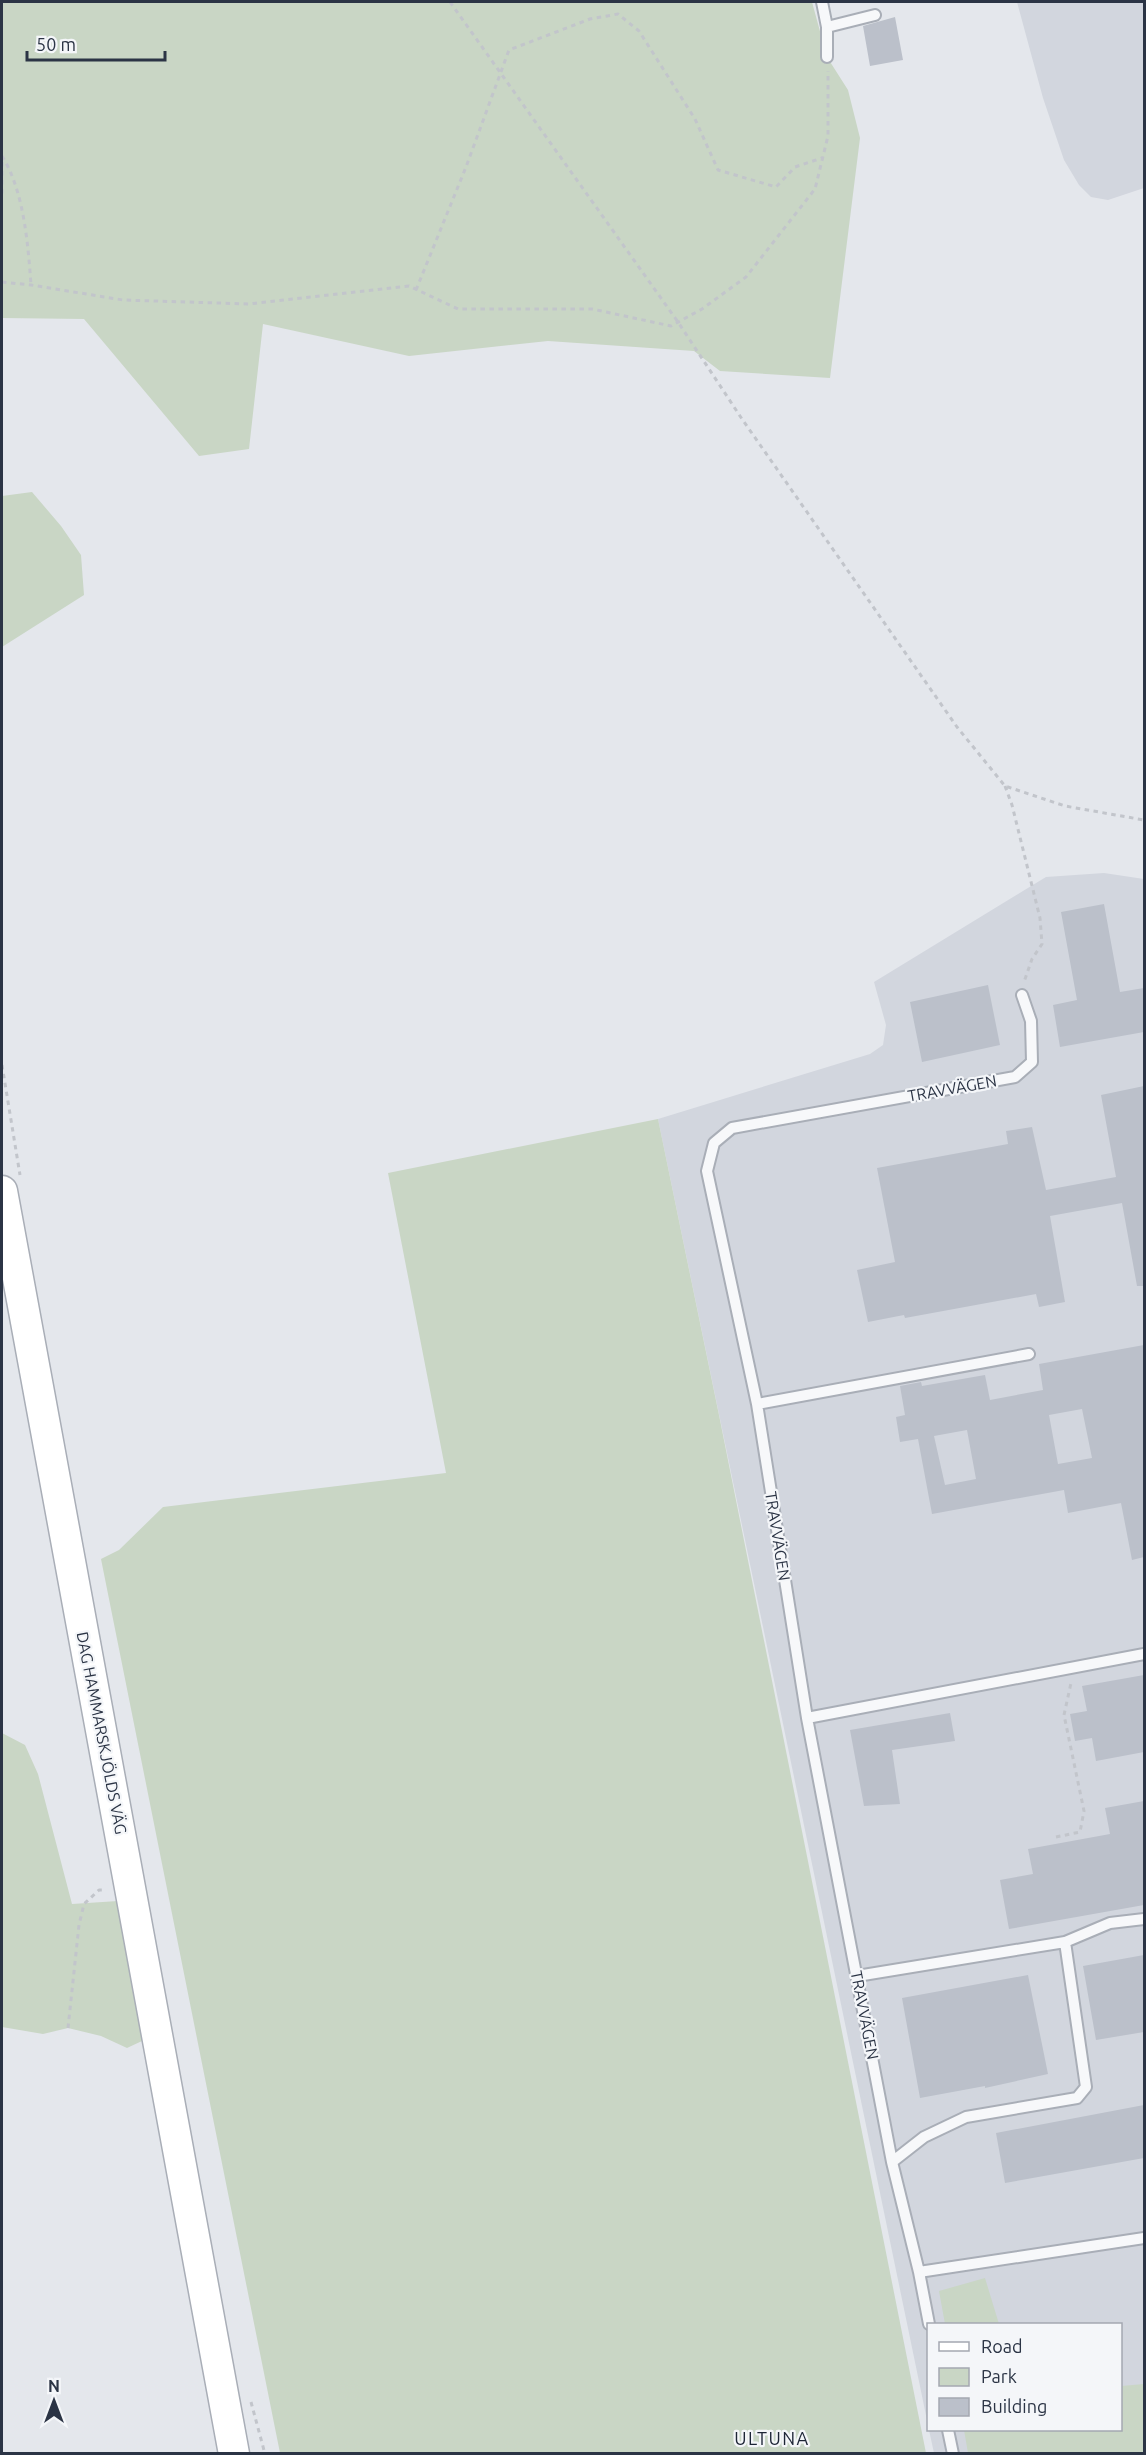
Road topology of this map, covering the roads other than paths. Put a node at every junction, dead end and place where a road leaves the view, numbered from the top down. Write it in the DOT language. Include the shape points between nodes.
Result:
graph roads {
  1 [pos="822,2"];
  2 [pos="875,15"];
  3 [pos="826,27"];
  4 [pos="827,57"];
  5 [pos="1022,996"];
  6 [pos="2,1191"];
  7 [pos="1029,1354"];
  8 [pos="757,1404"];
  9 [pos="1144,1654"];
  10 [pos="807,1718"];
  11 [pos="1144,1919"];
  12 [pos="1065,1942"];
  13 [pos="857,1976"];
  14 [pos="892,2162"];
  15 [pos="1144,2238"];
  16 [pos="919,2272"];
  17 [pos="201,2276"];
  18 [pos="929,2323"];
  19 [pos="948,2431"];
  20 [pos="234,2454"];
  21 [pos="252,2454"];
  22 [pos="953,2454"];
  1 -- 3 [label="lane"];
  2 -- 3 [label="lane"];
  3 -- 4 [label="lane"];
  5 -- 8 [label="lane, TRAVVÄGEN" via="1031,1021 1032,1062 1015,1077 732,1128 714,1143 707,1171"];
  6 -- 17 [label="main road, DAG HAMMARSKJÖLDS VÄG"];
  7 -- 8 [label="lane"];
  8 -- 10 [label="lane, TRAVVÄGEN"];
  9 -- 10 [label="lane"];
  10 -- 13 [label="lane, TRAVVÄGEN"];
  11 -- 12 [label="lane" via="1110,1923"];
  12 -- 13 [label="lane"];
  12 -- 14 [label="lane" via="1086,2087 1077,2098 966,2117 924,2137"];
  13 -- 14 [label="lane, TRAVVÄGEN"];
  14 -- 16 [label="lane, TRAVVÄGEN"];
  15 -- 16 [label="lane"];
  16 -- 18 [label="lane, TRAVVÄGEN"];
  17 -- 20 [label="main road, DAG HAMMARSKJÖLDS VÄG"];
  17 -- 21 [label="main road, DAG HAMMARSKJÖLDS VÄG"];
  19 -- 22 [label="lane"];
}
